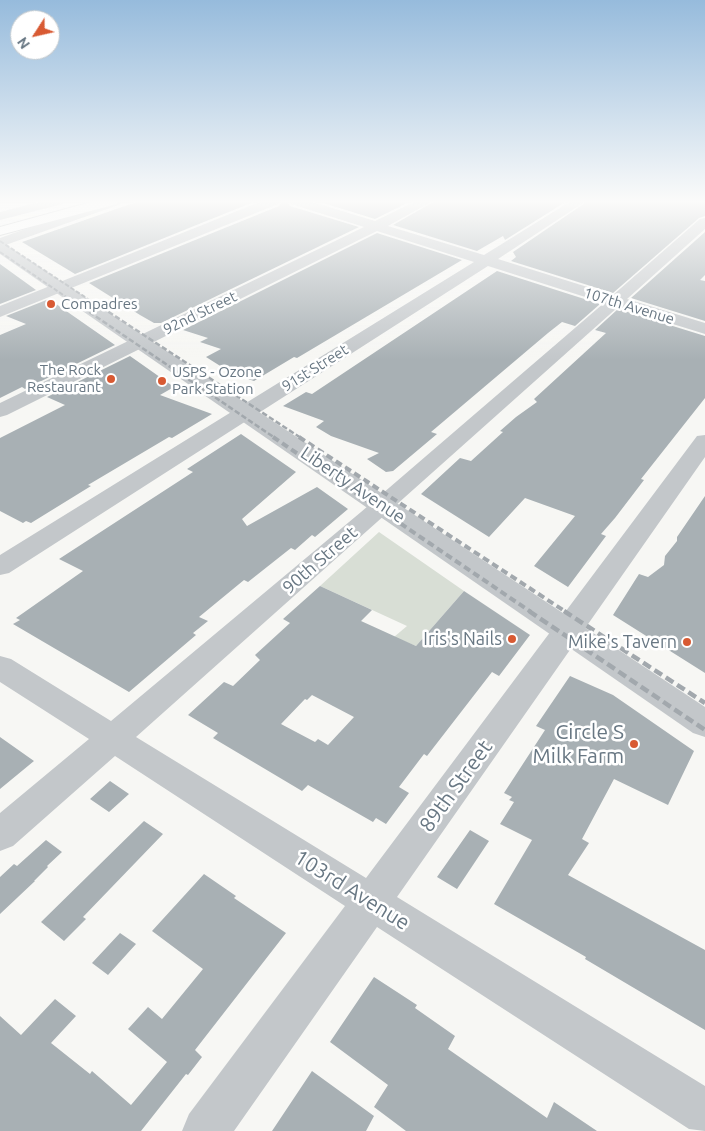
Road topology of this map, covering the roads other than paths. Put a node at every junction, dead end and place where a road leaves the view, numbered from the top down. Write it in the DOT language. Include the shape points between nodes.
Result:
graph roads {
  1 [pos="10,254"];
  2 [pos="143,254"];
  3 [pos="320,254"];
  4 [pos="463,254"];
  5 [pos="497,254"];
  6 [pos="669,254"];
  7 [pos="486,261"];
  8 [pos="61,287"];
  9 [pos="615,301"];
  10 [pos="0,312"];
  11 [pos="705,330"];
  12 [pos="142,342"];
  13 [pos="0,411"];
  14 [pos="245,411"];
  15 [pos="705,441"];
  16 [pos="383,505"];
  17 [pos="0,567"];
  18 [pos="568,631"];
  19 [pos="0,667"];
  20 [pos="705,724"];
  21 [pos="113,738"];
  22 [pos="0,835"];
  23 [pos="372,902"];
  24 [pos="705,1113"];
  25 [pos="206,1131"];
  1 -- 8 [label="street, Liberty Avenue"];
  2 -- 8 [label="street"];
  3 -- 12 [label="street, 92nd Street"];
  4 -- 7 [label="street, 107th Avenue"];
  5 -- 7 [label="street, 91st Street"];
  6 -- 9 [label="street, 90th Street"];
  7 -- 9 [label="street, 107th Avenue"];
  7 -- 14 [label="street, 91st Street"];
  8 -- 10 [label="street"];
  8 -- 12 [label="street, Liberty Avenue"];
  9 -- 11 [label="street, 107th Avenue"];
  9 -- 16 [label="street, 90th Street"];
  12 -- 13 [label="street, 92nd Street"];
  12 -- 14 [label="street, Liberty Avenue"];
  14 -- 16 [label="street, Liberty Avenue"];
  14 -- 17 [label="street, 91st Street"];
  15 -- 18 [label="street, 89th Street"];
  16 -- 18 [label="street, Liberty Avenue"];
  16 -- 21 [label="street, 90th Street"];
  18 -- 20 [label="street, Liberty Avenue"];
  18 -- 23 [label="street, 89th Street"];
  19 -- 21 [label="street, 103rd Avenue"];
  21 -- 22 [label="street, 90th Street"];
  21 -- 23 [label="street, 103rd Avenue"];
  23 -- 24 [label="street, 103rd Avenue"];
  23 -- 25 [label="street, 89th Street"];
}
